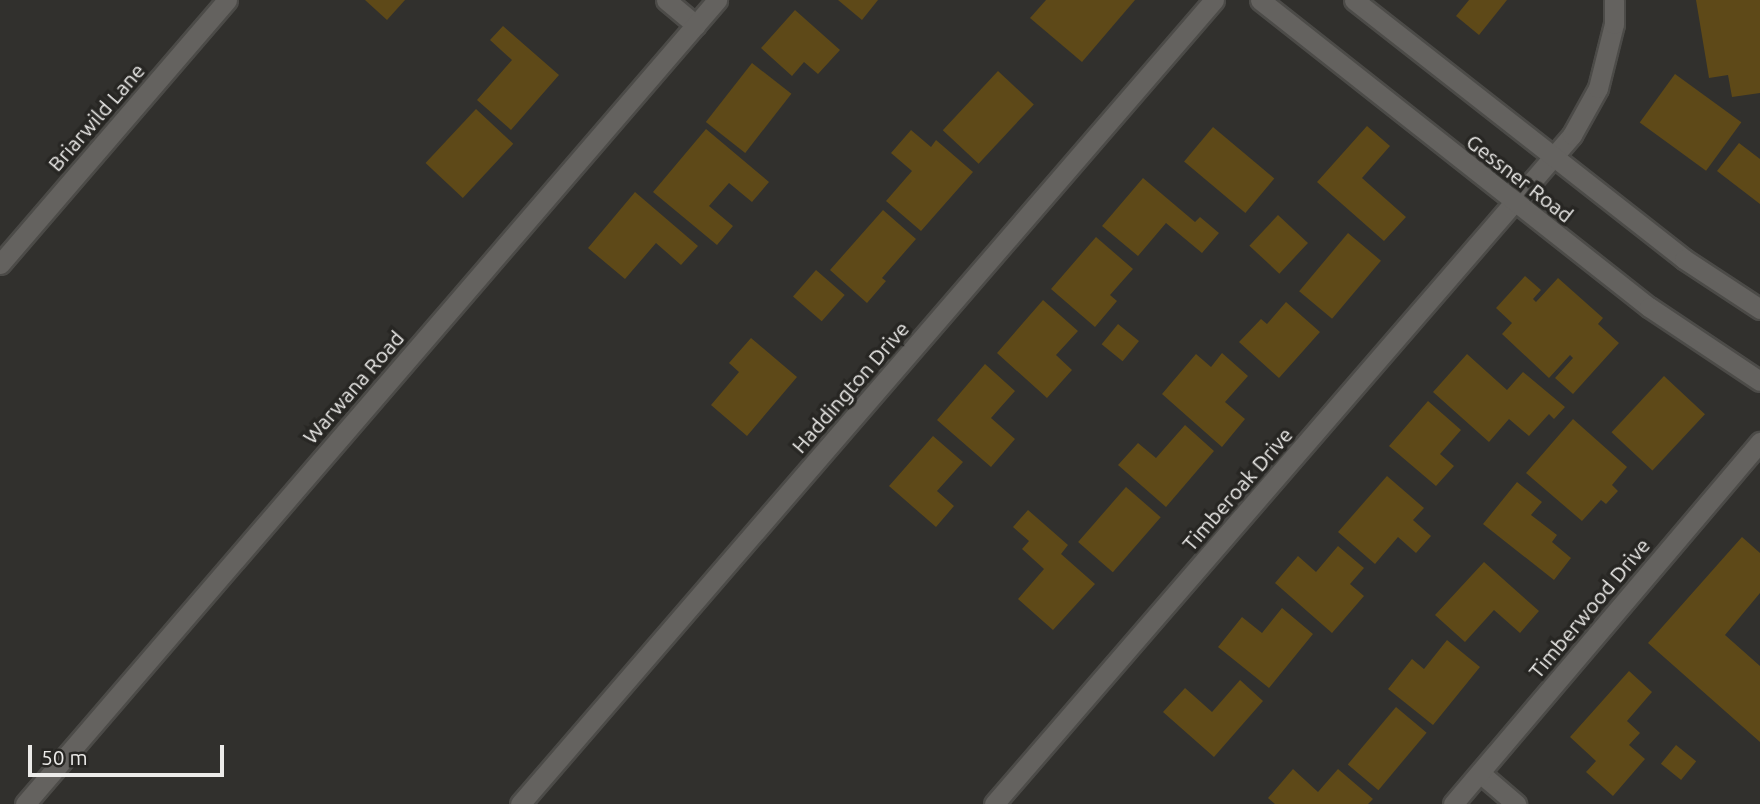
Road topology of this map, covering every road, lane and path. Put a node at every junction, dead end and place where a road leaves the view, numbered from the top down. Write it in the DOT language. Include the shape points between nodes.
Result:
graph roads {
  1 [pos="227,0"];
  2 [pos="666,0"];
  3 [pos="717,0"];
  4 [pos="1214,0"];
  5 [pos="1260,0"];
  6 [pos="1354,0"];
  7 [pos="1614,0"];
  8 [pos="696,25"];
  9 [pos="1553,158"];
  10 [pos="1513,203"];
  11 [pos="0,264"];
  12 [pos="1760,309"];
  13 [pos="1760,381"];
  14 [pos="1760,442"];
  15 [pos="1480,773"];
  16 [pos="25,804"];
  17 [pos="520,804"];
  18 [pos="994,804"];
  19 [pos="1453,804"];
  20 [pos="1516,804"];
  1 -- 11 [label="street, Briarwild Lane"];
  2 -- 8 [label="street"];
  3 -- 8 [label="street, Warwana Road"];
  4 -- 17 [label="street, Haddington Drive"];
  5 -- 10 [label="street, Gessner Road"];
  6 -- 9 [label="street, Gessner Road"];
  7 -- 9 [label="street, Timberoak Drive" via="1614,24 1598,88 1572,135"];
  8 -- 16 [label="street, Warwana Road"];
  9 -- 10 [label="street, Timberoak Drive"];
  9 -- 12 [label="street, Gessner Road" via="1684,259"];
  10 -- 13 [label="street, Gessner Road" via="1649,307"];
  10 -- 18 [label="street, Timberoak Drive"];
  14 -- 15 [label="street, Timberwood Drive"];
  15 -- 19 [label="street, Timberwood Drive"];
  15 -- 20 [label="street"];
}
